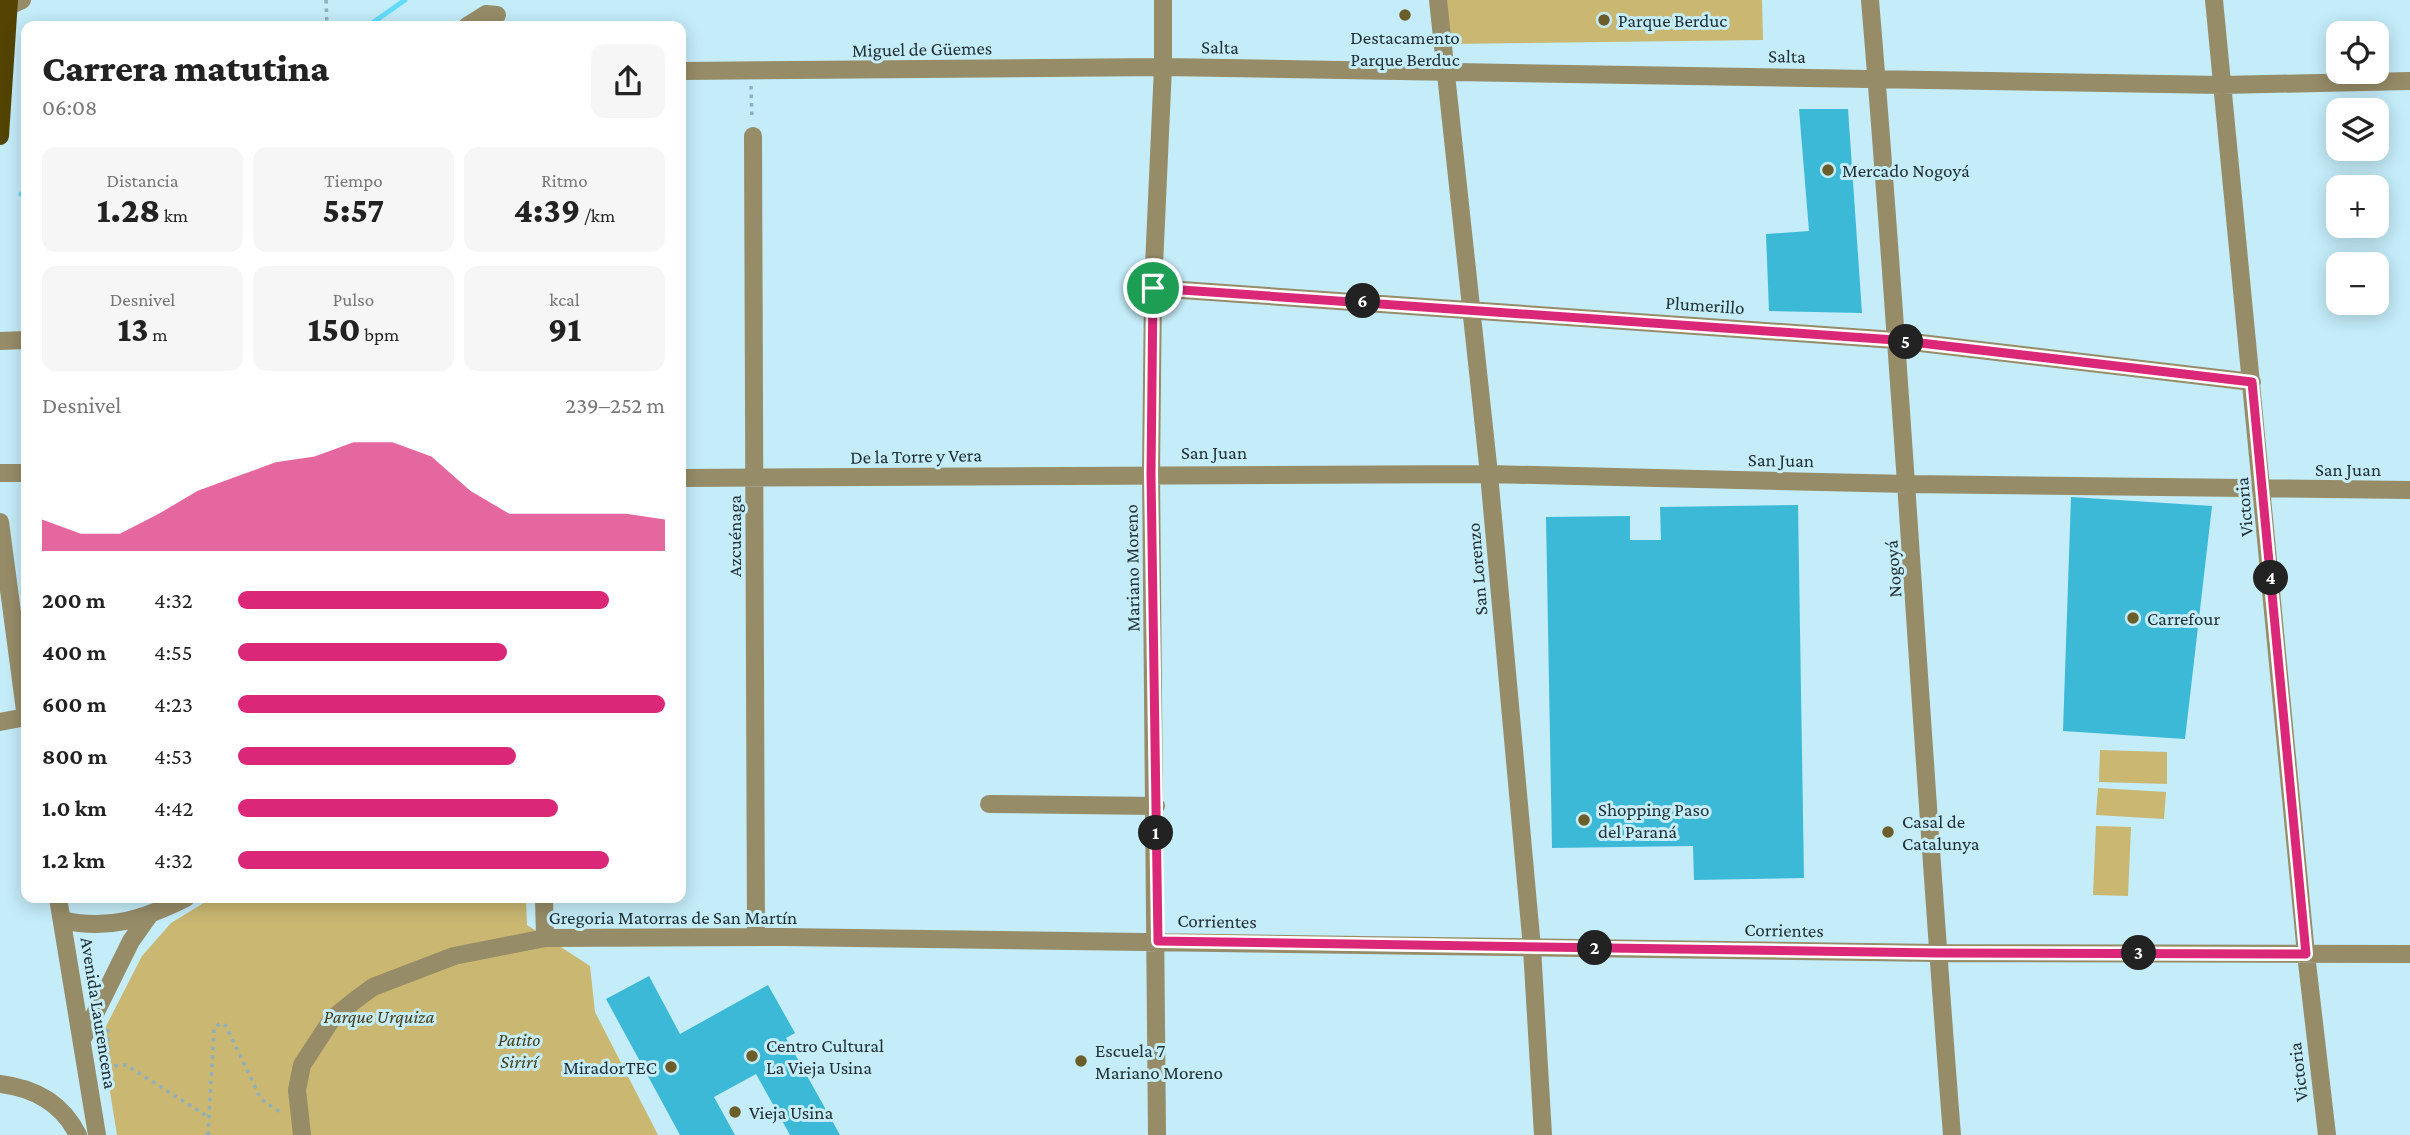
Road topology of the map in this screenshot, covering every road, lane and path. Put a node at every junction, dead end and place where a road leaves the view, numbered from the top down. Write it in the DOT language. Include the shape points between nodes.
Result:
graph roads {
  1 [pos="326,0"];
  2 [pos="1163,0"];
  3 [pos="1438,0"];
  4 [pos="1870,0"];
  5 [pos="2214,0"];
  6 [pos="13,2"];
  7 [pos="497,15"];
  8 [pos="327,21"];
  9 [pos="475,21"];
  10 [pos="1163,67"];
  11 [pos="686,71"];
  12 [pos="750,71"];
  13 [pos="1444,71"];
  14 [pos="1877,79"];
  15 [pos="2410,81"];
  16 [pos="2222,85"];
  17 [pos="0,136"];
  18 [pos="753,136"];
  19 [pos="1153,288"];
  20 [pos="1471,308"];
  21 [pos="21,340"];
  22 [pos="1895,340"];
  23 [pos="0,341"];
  24 [pos="2252,382"];
  25 [pos="0,473"];
  26 [pos="21,473"];
  27 [pos="1151,474"];
  28 [pos="1489,474"];
  29 [pos="686,478"];
  30 [pos="755,479"];
  31 [pos="1909,484"];
  32 [pos="2263,490"];
  33 [pos="2410,490"];
  34 [pos="0,522"];
  35 [pos="21,680"];
  36 [pos="21,719"];
  37 [pos="0,722"];
  38 [pos="989,803"];
  39 [pos="1156,806"];
  40 [pos="59,903"];
  41 [pos="176,903"];
  42 [pos="544,903"];
  43 [pos="148,917"];
  44 [pos="62,920"];
  45 [pos="756,937"];
  46 [pos="545,938"];
  47 [pos="1158,941"];
  48 [pos="1532,947"];
  49 [pos="1937,953"];
  50 [pos="2306,954"];
  51 [pos="2410,954"];
  52 [pos="108,1027"];
  53 [pos="82,1041"];
  54 [pos="0,1084"];
  55 [pos="211,1118"];
  56 [pos="301,1130"];
  57 [pos="78,1135"];
  58 [pos="97,1135"];
  59 [pos="208,1135"];
  60 [pos="1157,1135"];
  61 [pos="1543,1135"];
  62 [pos="1952,1135"];
  63 [pos="2327,1135"];
  1 -- 8 [label="path"];
  2 -- 10 [label="street, Mariano Moreno"];
  3 -- 13 [label="street, San Lorenzo"];
  4 -- 14 [label="street, Nogoyá"];
  5 -- 16 [label="street, Victoria"];
  6 -- 17 [label="main road"];
  7 -- 9 [label="street" via="486,14"];
  10 -- 12 [label="street, Miguel de Güemes"];
  10 -- 13 [label="street, Salta"];
  10 -- 19 [label="street, Mariano Moreno"];
  11 -- 12 [label="street, Miguel de Güemes"];
  12 -- 18 [label="path"];
  13 -- 14 [label="street, Salta"];
  13 -- 20 [label="street, San Lorenzo"];
  14 -- 16 [label="street, Salta"];
  14 -- 22 [label="street, Nogoyá"];
  15 -- 16 [label="street, Salta"];
  16 -- 24 [label="street, Victoria"];
  18 -- 30 [label="street, Azcuénaga"];
  19 -- 20 [label="street, Plumerillo"];
  19 -- 27 [label="street, Mariano Moreno"];
  20 -- 22 [label="street, Plumerillo"];
  20 -- 28 [label="street, San Lorenzo"];
  21 -- 23 [label="street"];
  22 -- 24 [label="street, Plumerillo"];
  22 -- 31 [label="street, Nogoyá"];
  24 -- 32 [label="street, Victoria"];
  25 -- 26 [label="street"];
  27 -- 28 [label="street, San Juan"];
  27 -- 30 [label="street, De la Torre y Vera"];
  27 -- 39 [label="street, Mariano Moreno"];
  28 -- 31 [label="street, San Juan"];
  28 -- 48 [label="street, San Lorenzo"];
  29 -- 30 [label="street, De la Torre y Vera"];
  30 -- 45 [label="street, Azcuénaga"];
  31 -- 32 [label="street, San Juan"];
  31 -- 49 [label="street, Nogoyá"];
  32 -- 33 [label="street, San Juan"];
  32 -- 50 [label="street, Victoria"];
  34 -- 35 [label="street"];
  36 -- 37 [label="street"];
  38 -- 39 [label="street"];
  39 -- 47 [label="street, Mariano Moreno"];
  40 -- 44 [label="street, Avenida Laurencena"];
  41 -- 43 [label="street"];
  42 -- 46 [label="street"];
  43 -- 44 [label="street" via="97,926"];
  43 -- 53 [label="street" via="131,941"];
  44 -- 53 [label="street, Avenida Laurencena"];
  45 -- 46 [label="street, Gregoria Matorras de San Martín"];
  45 -- 47 [label="street, Gregoria Matorras de San Martín"];
  46 -- 56 [label="street, Gregoria Matorras de San Martín" via="454,956 395,977 354,1001 332,1019 302,1065 297,1090"];
  47 -- 48 [label="street, Corrientes"];
  47 -- 60 [label="street, Mariano Moreno"];
  48 -- 49 [label="street, Corrientes"];
  48 -- 61 [label="street, San Lorenzo"];
  49 -- 50 [label="street, Corrientes"];
  49 -- 62 [label="street, Nogoyá"];
  50 -- 51 [label="street, Corrientes"];
  50 -- 63 [label="street, Victoria"];
  52 -- 55 [label="path" via="109,1066 126,1065"];
  53 -- 58 [label="street, Avenida Laurencena"];
  54 -- 57 [label="street" via="45,1097 63,1112"];
  55 -- 56 [label="path" via="214,1028 221,1023 261,1099"];
  55 -- 59 [label="path"];
}
